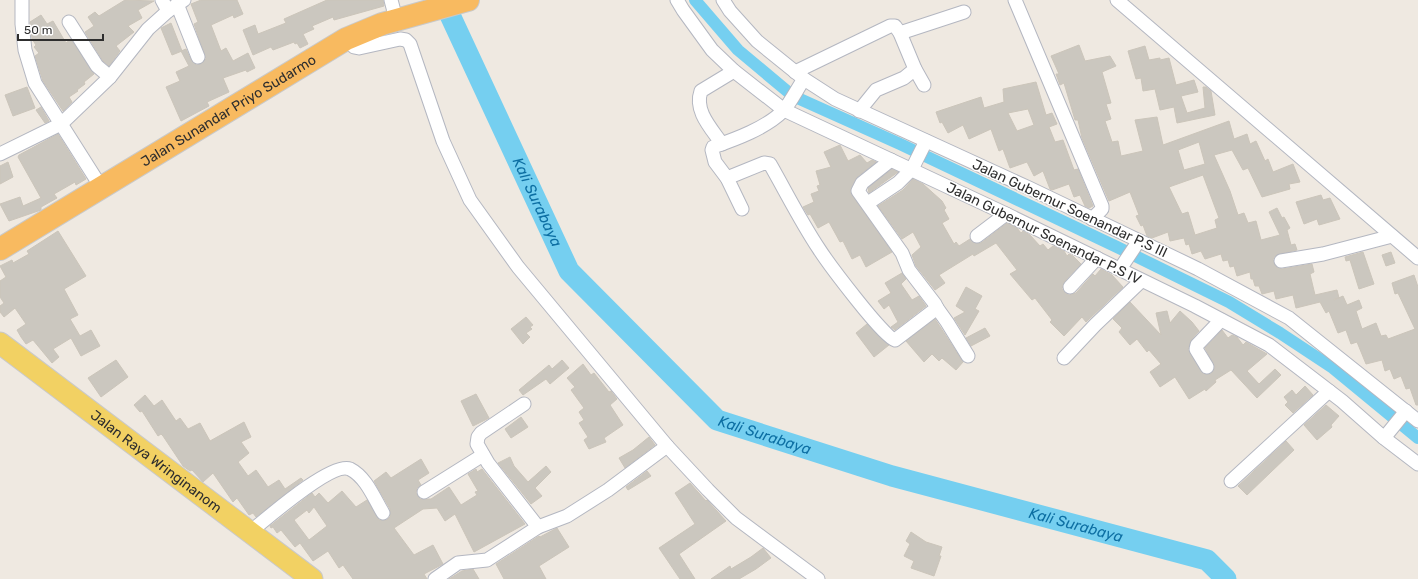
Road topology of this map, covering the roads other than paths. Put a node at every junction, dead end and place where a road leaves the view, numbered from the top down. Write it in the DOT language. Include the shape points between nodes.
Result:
graph roads {
  1 [pos="22,0"];
  2 [pos="468,0"];
  3 [pos="677,0"];
  4 [pos="723,0"];
  5 [pos="1015,0"];
  6 [pos="1117,0"];
  7 [pos="173,4"];
  8 [pos="397,12"];
  9 [pos="964,12"];
  10 [pos="69,22"];
  11 [pos="900,33"];
  12 [pos="346,39"];
  13 [pos="198,57"];
  14 [pos="915,69"];
  15 [pos="734,71"];
  16 [pos="110,77"];
  17 [pos="799,80"];
  18 [pos="924,85"];
  19 [pos="785,108"];
  20 [pos="860,111"];
  21 [pos="61,124"];
  22 [pos="925,143"];
  23 [pos="722,144"];
  24 [pos="0,154"];
  25 [pos="891,160"];
  26 [pos="913,167"];
  27 [pos="727,178"];
  28 [pos="101,186"];
  29 [pos="868,204"];
  30 [pos="742,209"];
  31 [pos="1006,214"];
  32 [pos="1092,219"];
  33 [pos="977,236"];
  34 [pos="1392,236"];
  35 [pos="1136,245"];
  36 [pos="0,249"];
  37 [pos="1097,258"];
  38 [pos="1418,258"];
  39 [pos="1282,261"];
  40 [pos="1121,267"];
  41 [pos="1141,281"];
  42 [pos="1070,287"];
  43 [pos="936,308"];
  44 [pos="1221,320"];
  45 [pos="0,343"];
  46 [pos="968,356"];
  47 [pos="1064,358"];
  48 [pos="1207,366"];
  49 [pos="1329,391"];
  50 [pos="524,404"];
  51 [pos="1404,413"];
  52 [pos="1418,421"];
  53 [pos="1386,436"];
  54 [pos="667,446"];
  55 [pos="483,454"];
  56 [pos="1418,464"];
  57 [pos="1231,481"];
  58 [pos="424,492"];
  59 [pos="383,512"];
  60 [pos="538,527"];
  61 [pos="250,532"];
  62 [pos="312,579"];
  63 [pos="435,579"];
  64 [pos="818,579"];
  1 -- 21 [label="street" via="22,24 30,67 36,83"];
  2 -- 8 [label="highway, Jalan Sunandar Priyo Sudarmo"];
  3 -- 15 [label="street, Jalan Gubernur Soenandar P.S IV" via="712,50"];
  4 -- 17 [label="street, Jalan Gubernur Soenandar P.S III" via="757,41"];
  5 -- 32 [label="street" via="1102,206"];
  6 -- 34 [label="street"];
  7 -- 13 [label="street"];
  7 -- 16 [label="street" via="148,29"];
  8 -- 12 [label="highway, Jalan Sunandar Priyo Sudarmo"];
  9 -- 11 [label="street"];
  10 -- 16 [label="street" via="97,66"];
  11 -- 14 [label="street"];
  11 -- 17 [label="street" via="895,26 890,26"];
  12 -- 28 [label="highway, Jalan Sunandar Priyo Sudarmo"];
  12 -- 54 [label="street" via="354,47 359,48 400,39 410,44 443,142 470,200 518,267"];
  14 -- 18 [label="street"];
  14 -- 20 [label="street" via="904,78 876,90"];
  15 -- 19 [label="street, Jalan Gubernur Soenandar P.S IV"];
  15 -- 23 [label="street" via="701,91 698,102 701,113"];
  16 -- 21 [label="street"];
  17 -- 19 [label="street"];
  17 -- 20 [label="street, Jalan Gubernur Soenandar P.S III"];
  19 -- 23 [label="street" via="742,137"];
  19 -- 25 [label="street, Jalan Gubernur Soenandar P.S IV"];
  20 -- 22 [label="street, Jalan Gubernur Soenandar P.S III"];
  21 -- 24 [label="street"];
  21 -- 28 [label="street"];
  22 -- 26 [label="street"];
  22 -- 32 [label="street, Jalan Gubernur Soenandar P.S III"];
  23 -- 27 [label="street" via="713,147 712,153 715,162"];
  25 -- 26 [label="street, Jalan Gubernur Soenandar P.S IV"];
  25 -- 29 [label="street" via="858,188"];
  26 -- 29 [label="street" via="898,183"];
  26 -- 31 [label="street, Jalan Gubernur Soenandar P.S IV"];
  27 -- 30 [label="street"];
  27 -- 43 [label="street" via="764,163 770,164 819,249 890,338 895,340"];
  28 -- 36 [label="highway, Jalan Sunandar Priyo Sudarmo"];
  29 -- 43 [label="street" via="902,253 909,270 936,304"];
  31 -- 33 [label="street"];
  31 -- 37 [label="street, Jalan Gubernur Soenandar P.S IV"];
  32 -- 35 [label="street, Jalan Gubernur Soenandar P.S III"];
  34 -- 38 [label="street"];
  34 -- 39 [label="street" via="1322,254"];
  35 -- 40 [label="street"];
  35 -- 51 [label="street, Jalan Gubernur Soenandar P.S III" via="1198,269 1289,318"];
  37 -- 40 [label="street, Jalan Gubernur Soenandar P.S IV"];
  37 -- 42 [label="street"];
  40 -- 41 [label="street, Jalan Gubernur Soenandar P.S IV"];
  41 -- 44 [label="street, Jalan Gubernur Soenandar P.S IV"];
  41 -- 47 [label="street"];
  43 -- 46 [label="street"];
  44 -- 48 [label="street" via="1197,345 1196,349"];
  44 -- 49 [label="street, Jalan Gubernur Soenandar P.S IV" via="1269,345"];
  45 -- 61 [label="main road, Jalan Raya Wringinanom"];
  49 -- 53 [label="street, Jalan Gubernur Soenandar P.S IV"];
  49 -- 57 [label="street"];
  50 -- 55 [label="street" via="481,433 477,444"];
  51 -- 52 [label="street, Jalan Gubernur Soenandar P.S III"];
  51 -- 53 [label="street"];
  53 -- 56 [label="street, Jalan Gubernur Soenandar P.S IV"];
  54 -- 60 [label="street" via="608,490 567,516"];
  54 -- 64 [label="street" via="736,518"];
  55 -- 58 [label="street"];
  55 -- 60 [label="street"];
  59 -- 61 [label="street" via="361,478 349,468 341,468 320,478"];
  60 -- 63 [label="street" via="487,560 458,563"];
  61 -- 62 [label="main road, Jalan Raya Wringinanom"];
}
